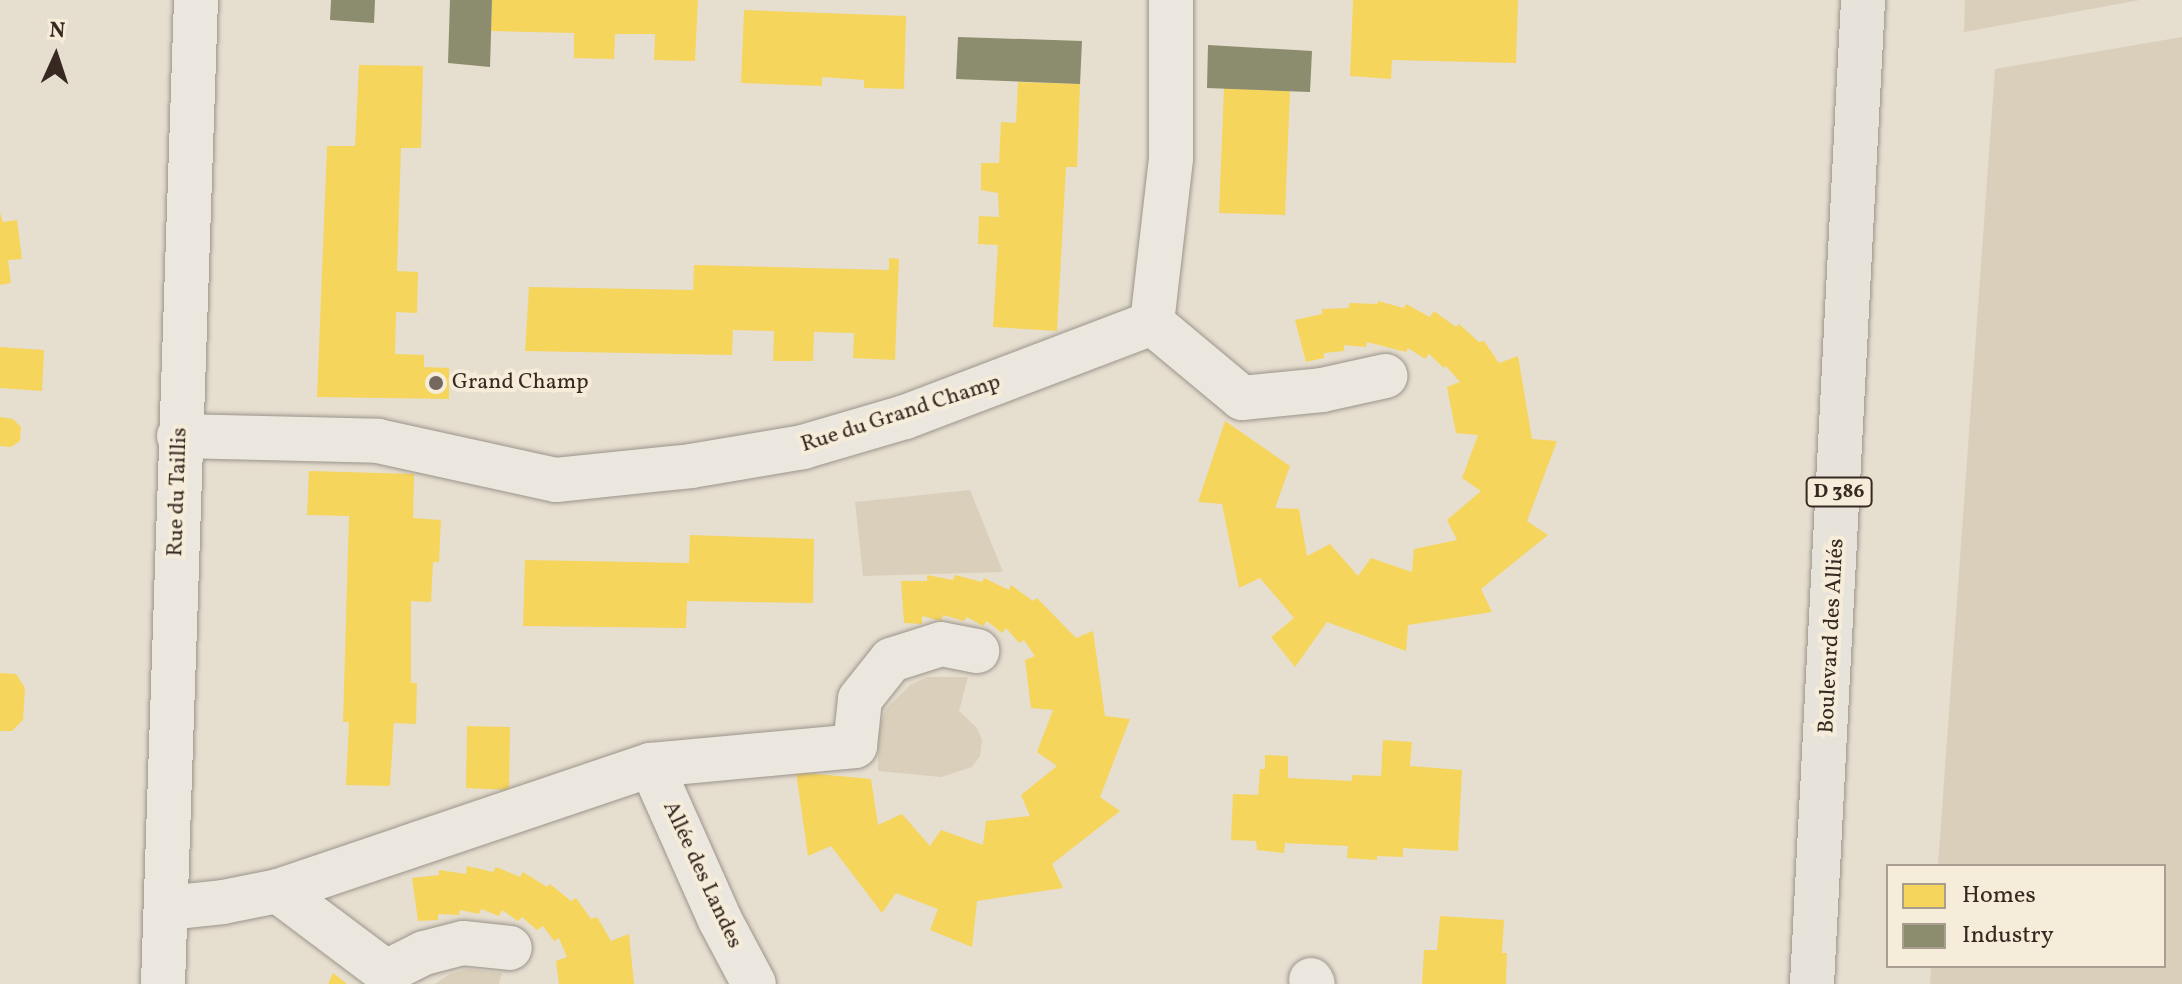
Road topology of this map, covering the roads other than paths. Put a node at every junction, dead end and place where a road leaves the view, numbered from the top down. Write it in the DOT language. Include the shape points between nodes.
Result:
graph roads {
  1 [pos="196,0"];
  2 [pos="1171,0"];
  3 [pos="1863,0"];
  4 [pos="1152,323"];
  5 [pos="1385,376"];
  6 [pos="179,436"];
  7 [pos="977,651"];
  8 [pos="651,765"];
  9 [pos="278,891"];
  10 [pos="167,908"];
  11 [pos="510,948"];
  12 [pos="163,984"];
  13 [pos="754,984"];
  14 [pos="1812,984"];
  1 -- 6 [label="street, Rue du Taillis"];
  2 -- 4 [label="street" via="1171,158"];
  3 -- 14 [label="main road, Boulevard des Alliés / D 386"];
  4 -- 5 [label="street" via="1242,398 1322,390"];
  4 -- 6 [label="street, Rue du Grand Champ" via="905,417 803,447 691,466 556,480 378,441"];
  6 -- 10 [label="street, Rue du Taillis"];
  7 -- 8 [label="street" via="941,644 891,660 860,699 855,746"];
  8 -- 9 [label="street"];
  8 -- 13 [label="street, Allée des Landes"];
  9 -- 10 [label="street"];
  9 -- 11 [label="street" via="386,972 424,953 463,943"];
  10 -- 12 [label="street, Rue du Taillis"];
}
